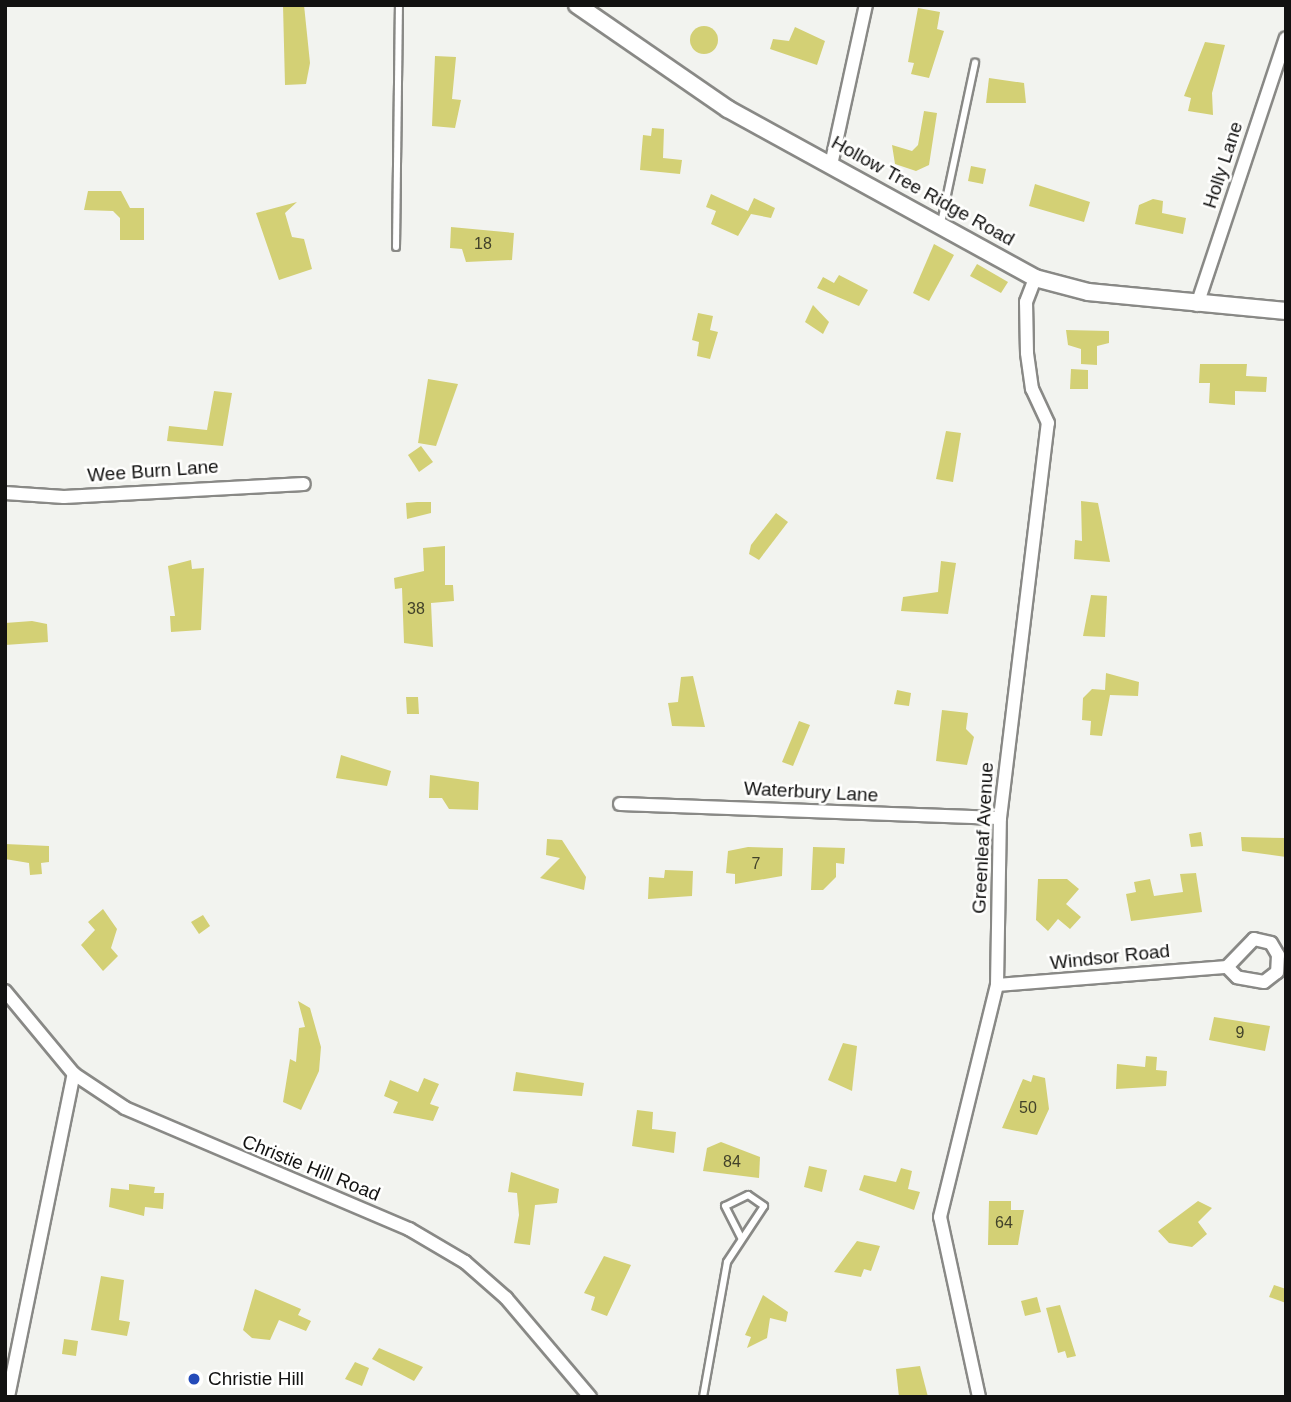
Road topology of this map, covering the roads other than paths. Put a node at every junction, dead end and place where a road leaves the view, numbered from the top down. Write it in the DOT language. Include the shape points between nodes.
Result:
graph roads {
  1 [pos="399,5"];
  2 [pos="577,5"];
  3 [pos="866,5"];
  4 [pos="597,12"];
  5 [pos="1286,38"];
  6 [pos="975,63"];
  7 [pos="831,165"];
  8 [pos="940,225"];
  9 [pos="396,247"];
  10 [pos="1035,278"];
  11 [pos="1197,305"];
  12 [pos="1286,311"];
  13 [pos="304,484"];
  14 [pos="5,493"];
  15 [pos="620,804"];
  16 [pos="1000,818"];
  17 [pos="1227,967"];
  18 [pos="997,985"];
  19 [pos="5,991"];
  20 [pos="74,1074"];
  21 [pos="741,1238"];
  22 [pos="8,1397"];
  23 [pos="590,1397"];
  24 [pos="703,1397"];
  25 [pos="979,1397"];
  1 -- 9 [label="lane"];
  2 -- 4 [label="street, Hollow Tree Ridge Road"];
  3 -- 7 [label="street"];
  4 -- 7 [label="street, Hollow Tree Ridge Road" via="728,108"];
  5 -- 11 [label="street, Holly Lane"];
  6 -- 8 [label="lane"];
  7 -- 8 [label="street, Hollow Tree Ridge Road"];
  8 -- 10 [label="street, Hollow Tree Ridge Road"];
  10 -- 11 [label="street, Hollow Tree Ridge Road" via="1088,292"];
  10 -- 16 [label="street, Greenleaf Avenue" via="1026,302 1027,353 1035,398 1048,424"];
  11 -- 12 [label="street, Hollow Tree Ridge Road"];
  13 -- 14 [label="street, Wee Burn Lane" via="64,496"];
  15 -- 16 [label="street, Waterbury Lane"];
  16 -- 18 [label="street, Greenleaf Avenue"];
  17 -- 18 [label="street, Windsor Road"];
  18 -- 25 [label="street, Greenleaf Avenue" via="940,1217"];
  19 -- 20 [label="street, Christie Hill Road"];
  20 -- 22 [label="street"];
  20 -- 23 [label="street, Christie Hill Road" via="125,1108 409,1229 465,1262 506,1298"];
  21 -- 21 [label="lane" via="764,1206 748,1195 734,1196 725,1206"];
  21 -- 24 [label="lane" via="727,1262"];
}
